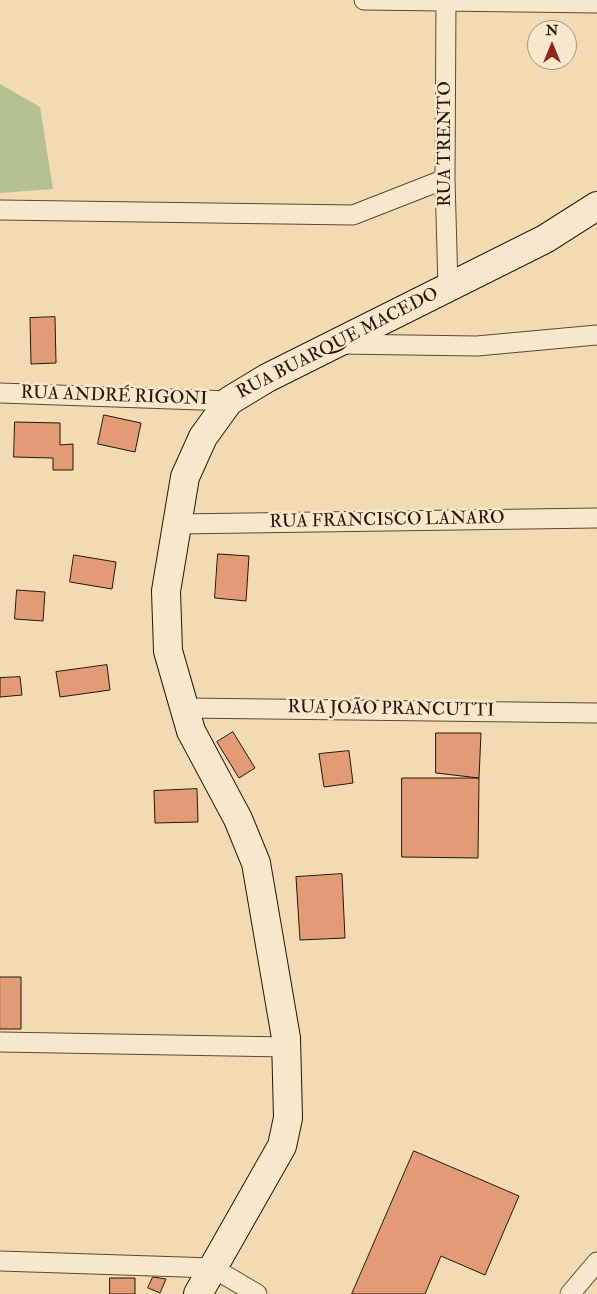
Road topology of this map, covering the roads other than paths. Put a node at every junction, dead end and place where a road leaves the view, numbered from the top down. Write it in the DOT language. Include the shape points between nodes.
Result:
graph roads {
  1 [pos="364,0"];
  2 [pos="446,1"];
  3 [pos="597,3"];
  4 [pos="445,179"];
  5 [pos="597,206"];
  6 [pos="0,210"];
  7 [pos="448,288"];
  8 [pos="597,335"];
  9 [pos="335,344"];
  10 [pos="0,393"];
  11 [pos="229,401"];
  12 [pos="597,518"];
  13 [pos="177,524"];
  14 [pos="185,708"];
  15 [pos="597,713"];
  16 [pos="0,1042"];
  17 [pos="286,1047"];
  18 [pos="0,1261"];
  19 [pos="597,1262"];
  20 [pos="212,1268"];
  21 [pos="198,1294"];
  22 [pos="257,1294"];
  23 [pos="570,1294"];
  1 -- 2 [label="street"];
  2 -- 3 [label="street"];
  2 -- 4 [label="street, RUA TRENTO"];
  4 -- 6 [label="street" via="353,215"];
  4 -- 7 [label="street, RUA TRENTO"];
  5 -- 7 [label="main road, RUA BUARQUE MACEDO" via="545,239"];
  7 -- 9 [label="main road, RUA BUARQUE MACEDO"];
  8 -- 9 [label="street" via="477,346"];
  9 -- 11 [label="main road, RUA BUARQUE MACEDO"];
  10 -- 11 [label="street, RUA ANDRÉ RIGONI"];
  11 -- 13 [label="main road, RUA BUARQUE MACEDO" via="203,437 185,477"];
  12 -- 13 [label="street, RUA FRANCISCO LANARO"];
  13 -- 14 [label="main road, RUA BUARQUE MACEDO" via="166,591 168,651"];
  14 -- 15 [label="street, RUA JOÃO PRANCUTTI"];
  14 -- 17 [label="main road, RUA BUARQUE MACEDO" via="191,731 238,819 256,863"];
  16 -- 17 [label="street"];
  17 -- 20 [label="main road, RUA BUARQUE MACEDO" via="288,1118 282,1146"];
  18 -- 20 [label="street"];
  19 -- 23 [label="street"];
  20 -- 21 [label="main road, RUA BUARQUE MACEDO"];
  20 -- 22 [label="street"];
}
